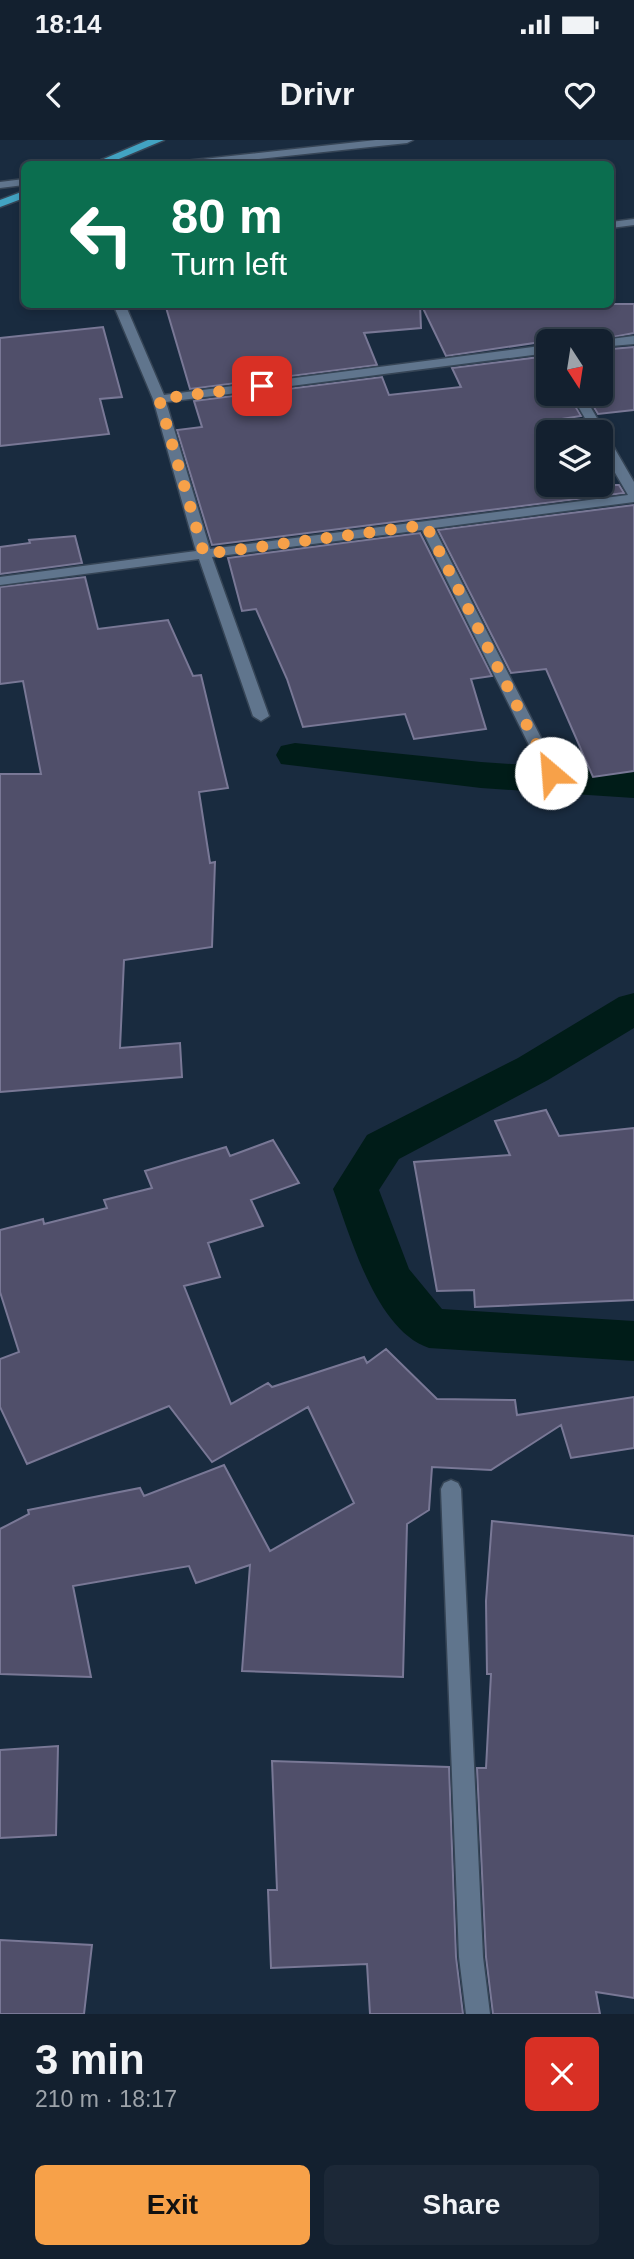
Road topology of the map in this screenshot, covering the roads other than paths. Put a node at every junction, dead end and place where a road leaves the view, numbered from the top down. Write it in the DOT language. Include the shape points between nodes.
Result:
graph roads {
  1 [pos="158,140"];
  2 [pos="407,140"];
  3 [pos="106,161"];
  4 [pos="213,161"];
  5 [pos="21,182"];
  6 [pos="0,185"];
  7 [pos="21,195"];
  8 [pos="0,204"];
  9 [pos="634,222"];
  10 [pos="614,225"];
  11 [pos="121,308"];
  12 [pos="634,340"];
  13 [pos="613,342"];
  14 [pos="536,351"];
  15 [pos="159,399"];
  16 [pos="613,459"];
  17 [pos="634,496"];
  18 [pos="426,525"];
  19 [pos="204,554"];
  20 [pos="0,581"];
  21 [pos="261,716"];
  22 [pos="551,773"];
  23 [pos="452,1489"];
  24 [pos="478,2014"];
  1 -- 3 [label="main road"];
  2 -- 4 [label="street"];
  5 -- 6 [label="street"];
  7 -- 8 [label="main road"];
  9 -- 10 [label="street"];
  11 -- 15 [label="street"];
  12 -- 13 [label="street"];
  14 -- 15 [label="street"];
  15 -- 19 [label="street"];
  16 -- 17 [label="street"];
  17 -- 18 [label="street"];
  18 -- 19 [label="street"];
  18 -- 22 [label="street"];
  19 -- 20 [label="street"];
  19 -- 21 [label="street"];
  23 -- 24 [label="street" via="471,1957"];
}
